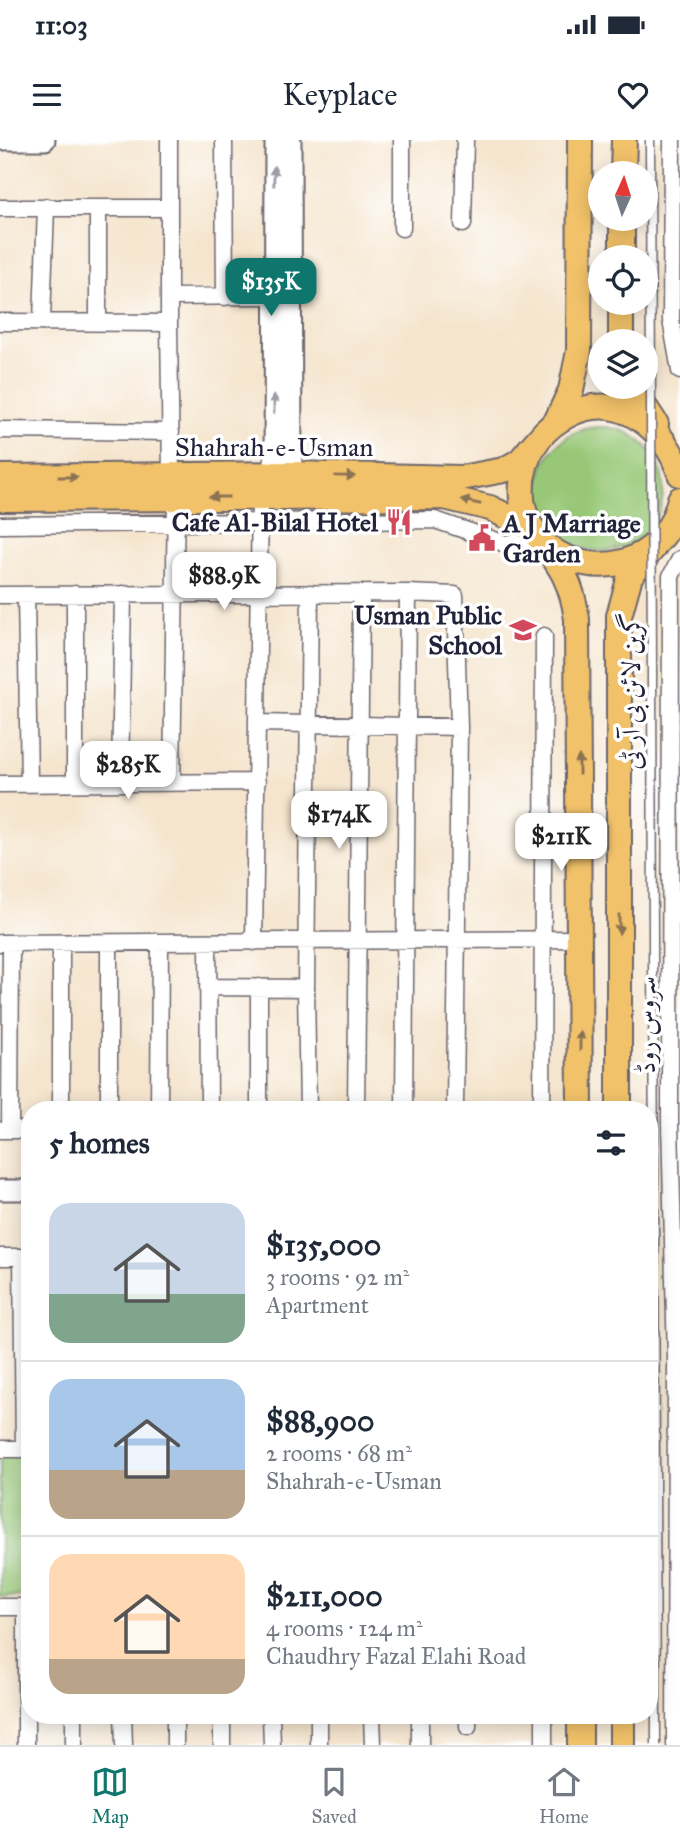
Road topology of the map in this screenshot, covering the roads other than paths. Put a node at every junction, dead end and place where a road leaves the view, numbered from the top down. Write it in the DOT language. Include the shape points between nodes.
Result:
graph roads {
  1 [pos="0,140"];
  2 [pos="45,140"];
  3 [pos="169,140"];
  4 [pos="224,140"];
  5 [pos="275,140"];
  6 [pos="284,140"];
  7 [pos="291,140"];
  8 [pos="402,140"];
  9 [pos="465,140"];
  10 [pos="580,140"];
  11 [pos="624,140"];
  12 [pos="650,140"];
  13 [pos="672,140"];
  14 [pos="623,161"];
  15 [pos="46,207"];
  16 [pos="0,208"];
  17 [pos="169,208"];
  18 [pos="98,209"];
  19 [pos="463,224"];
  20 [pos="402,228"];
  21 [pos="273,296"];
  22 [pos="169,297"];
  23 [pos="225,297"];
  24 [pos="42,320"];
  25 [pos="98,320"];
  26 [pos="0,322"];
  27 [pos="169,323"];
  28 [pos="680,371"];
  29 [pos="639,399"];
  30 [pos="556,422"];
  31 [pos="0,430"];
  32 [pos="171,432"];
  33 [pos="535,443"];
  34 [pos="675,456"];
  35 [pos="0,477"];
  36 [pos="174,487"];
  37 [pos="278,488"];
  38 [pos="0,499"];
  39 [pos="680,499"];
  40 [pos="260,524"];
  41 [pos="0,525"];
  42 [pos="176,525"];
  43 [pos="536,533"];
  44 [pos="667,535"];
  45 [pos="680,559"];
  46 [pos="260,593"];
  47 [pos="310,593"];
  48 [pos="361,593"];
  49 [pos="408,593"];
  50 [pos="75,594"];
  51 [pos="123,594"];
  52 [pos="176,594"];
  53 [pos="0,595"];
  54 [pos="26,595"];
  55 [pos="544,636"];
  56 [pos="258,723"];
  57 [pos="308,725"];
  58 [pos="358,725"];
  59 [pos="408,726"];
  60 [pos="459,727"];
  61 [pos="676,743"];
  62 [pos="257,782"];
  63 [pos="29,783"];
  64 [pos="75,783"];
  65 [pos="120,783"];
  66 [pos="172,783"];
  67 [pos="0,784"];
  68 [pos="542,939"];
  69 [pos="580,939"];
  70 [pos="406,940"];
  71 [pos="454,940"];
  72 [pos="357,941"];
  73 [pos="160,942"];
  74 [pos="208,942"];
  75 [pos="254,942"];
  76 [pos="307,942"];
  77 [pos="5,943"];
  78 [pos="61,943"];
  79 [pos="109,943"];
  80 [pos="208,986"];
  81 [pos="259,987"];
  82 [pos="306,988"];
  83 [pos="676,1037"];
  84 [pos="61,1101"];
  85 [pos="108,1101"];
  86 [pos="159,1101"];
  87 [pos="209,1101"];
  88 [pos="259,1101"];
  89 [pos="308,1101"];
  90 [pos="356,1101"];
  91 [pos="404,1101"];
  92 [pos="455,1101"];
  93 [pos="542,1101"];
  94 [pos="580,1101"];
  95 [pos="619,1101"];
  96 [pos="654,1101"];
  97 [pos="675,1124"];
  98 [pos="5,1130"];
  99 [pos="21,1189"];
  100 [pos="0,1190"];
  101 [pos="0,1257"];
  102 [pos="21,1257"];
  103 [pos="677,1306"];
  104 [pos="678,1359"];
  105 [pos="0,1449"];
  106 [pos="21,1449"];
  107 [pos="0,1607"];
  108 [pos="21,1607"];
  109 [pos="678,1645"];
  110 [pos="26,1724"];
  111 [pos="74,1724"];
  112 [pos="123,1724"];
  113 [pos="175,1724"];
  114 [pos="222,1724"];
  115 [pos="271,1724"];
  116 [pos="319,1724"];
  117 [pos="372,1724"];
  118 [pos="419,1724"];
  119 [pos="544,1724"];
  120 [pos="580,1724"];
  121 [pos="622,1724"];
  122 [pos="656,1724"];
  123 [pos="26,1745"];
  124 [pos="74,1745"];
  125 [pos="124,1745"];
  126 [pos="175,1745"];
  127 [pos="222,1745"];
  128 [pos="272,1745"];
  129 [pos="320,1745"];
  130 [pos="373,1745"];
  131 [pos="420,1745"];
  132 [pos="544,1745"];
  133 [pos="580,1745"];
  134 [pos="622,1745"];
  135 [pos="656,1745"];
  136 [pos="675,1745"];
  1 -- 2 [label="street"];
  3 -- 17 [label="street"];
  4 -- 23 [label="street"];
  21 -- 5 [label="street, one-way"];
  6 -- 7 [label="street"];
  7 -- 37 [label="street"];
  8 -- 20 [label="street"];
  9 -- 19 [label="street"];
  10 -- 30 [label="main road" via="579,351 571,390"];
  11 -- 14 [label="main road"];
  12 -- 96 [label="lane, گرین لائن بی آر ٹی, bridge"];
  13 -- 28 [label="street" via="671,320"];
  15 -- 16 [label="street"];
  15 -- 18 [label="street"];
  15 -- 24 [label="street"];
  17 -- 18 [label="street"];
  17 -- 22 [label="street"];
  18 -- 25 [label="street"];
  21 -- 23 [label="street"];
  37 -- 21 [label="street, one-way"];
  22 -- 23 [label="street"];
  22 -- 27 [label="street"];
  24 -- 25 [label="street"];
  24 -- 26 [label="street"];
  25 -- 27 [label="street"];
  27 -- 32 [label="street"];
  29 -- 34 [label="main road"];
  30 -- 33 [label="main road, Shahrah-e-Usman"];
  30 -- 34 [label="main road" via="574,412 613,408 641,419"];
  31 -- 32 [label="street"];
  32 -- 36 [label="street"];
  37 -- 33 [label="main road, Shahrah-e-Usman, one-way" via="482,476 520,461"];
  33 -- 43 [label="main road" via="521,485 524,508"];
  35 -- 36 [label="main road, Shahrah-e-Usman, one-way"];
  36 -- 37 [label="main road, Shahrah-e-Usman"];
  36 -- 38 [label="main road, Shahrah-e-Usman"];
  36 -- 42 [label="street"];
  37 -- 40 [label="street"];
  43 -- 37 [label="main road, Shahrah-e-Usman, one-way" via="514,517 468,501"];
  39 -- 44 [label="main road"];
  40 -- 42 [label="street"];
  40 -- 43 [label="street" via="435,520 506,544"];
  40 -- 46 [label="street"];
  41 -- 42 [label="street"];
  42 -- 52 [label="street"];
  43 -- 44 [label="main road, Shahrah-e-Usman" via="555,552 594,566 636,559"];
  69 -- 43 [label="main road, one-way" via="577,620 573,589"];
  44 -- 95 [label="main road, one-way" via="630,576 619,616"];
  45 -- 61 [label="street, سروس روڈ" via="671,576"];
  46 -- 47 [label="street"];
  46 -- 52 [label="street"];
  46 -- 56 [label="street"];
  47 -- 48 [label="street"];
  47 -- 57 [label="street"];
  48 -- 49 [label="street"];
  48 -- 58 [label="street"];
  49 -- 59 [label="street"];
  49 -- 60 [label="street" via="450,593 458,600"];
  50 -- 51 [label="street"];
  50 -- 54 [label="street"];
  50 -- 64 [label="street"];
  51 -- 52 [label="street"];
  51 -- 65 [label="street"];
  52 -- 66 [label="street"];
  53 -- 54 [label="street"];
  54 -- 63 [label="street"];
  55 -- 68 [label="street"];
  56 -- 57 [label="street"];
  56 -- 62 [label="street"];
  57 -- 58 [label="street"];
  57 -- 76 [label="street"];
  58 -- 59 [label="street"];
  58 -- 72 [label="street"];
  59 -- 60 [label="street"];
  59 -- 70 [label="street"];
  60 -- 71 [label="street"];
  61 -- 83 [label="street, سروس روڈ"];
  62 -- 66 [label="street"];
  62 -- 75 [label="street"];
  63 -- 64 [label="street"];
  63 -- 67 [label="street"];
  64 -- 65 [label="street"];
  65 -- 66 [label="street"];
  68 -- 69 [label="street"];
  68 -- 71 [label="street"];
  68 -- 93 [label="street"];
  94 -- 69 [label="main road, one-way"];
  70 -- 71 [label="street"];
  70 -- 72 [label="street"];
  70 -- 91 [label="street"];
  71 -- 92 [label="street"];
  72 -- 76 [label="street"];
  72 -- 90 [label="street"];
  73 -- 74 [label="street"];
  73 -- 79 [label="street"];
  73 -- 86 [label="street"];
  74 -- 75 [label="street"];
  74 -- 80 [label="street"];
  75 -- 76 [label="street"];
  76 -- 82 [label="street"];
  77 -- 78 [label="street"];
  77 -- 98 [label="street"];
  78 -- 79 [label="street"];
  78 -- 84 [label="street"];
  79 -- 85 [label="street"];
  80 -- 81 [label="street"];
  80 -- 87 [label="street"];
  81 -- 82 [label="street"];
  81 -- 88 [label="street"];
  82 -- 89 [label="street"];
  83 -- 97 [label="street, سروس روڈ"];
  97 -- 103 [label="street, سروس روڈ"];
  99 -- 100 [label="street"];
  101 -- 102 [label="street"];
  103 -- 104 [label="street, سروس روڈ"];
  104 -- 109 [label="street, سروس روڈ"];
  105 -- 106 [label="street"];
  107 -- 108 [label="street"];
  109 -- 136 [label="street, سروس روڈ"];
  110 -- 123 [label="street"];
  111 -- 124 [label="street"];
  112 -- 125 [label="street"];
  113 -- 126 [label="street"];
  114 -- 127 [label="street"];
  115 -- 128 [label="street"];
  116 -- 129 [label="street"];
  117 -- 130 [label="street"];
  118 -- 131 [label="street"];
  119 -- 132 [label="street"];
  120 -- 133 [label="main road"];
  121 -- 134 [label="main road"];
  122 -- 135 [label="lane, گرین لائن بی آر ٹی, bridge"];
}
